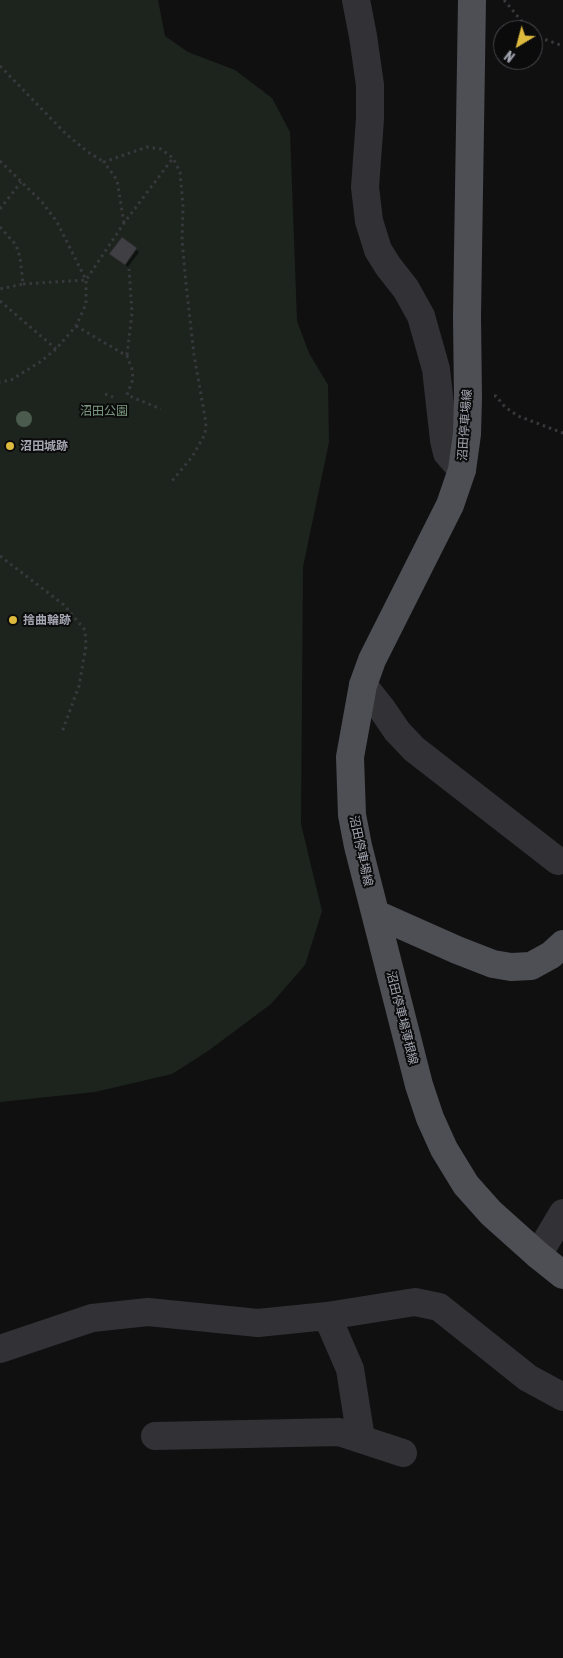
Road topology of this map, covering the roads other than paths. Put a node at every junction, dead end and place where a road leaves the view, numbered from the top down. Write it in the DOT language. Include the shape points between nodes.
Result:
graph roads {
  1 [pos="356,0"];
  2 [pos="472,0"];
  3 [pos="462,470"];
  4 [pos="363,685"];
  5 [pos="561,858"];
  6 [pos="376,914"];
  7 [pos="563,944"];
  8 [pos="563,1213"];
  9 [pos="538,1255"];
  10 [pos="563,1276"];
  11 [pos="327,1316"];
  12 [pos="0,1349"];
  13 [pos="563,1397"];
  14 [pos="155,1436"];
  15 [pos="361,1439"];
  16 [pos="403,1453"];
  1 -- 3 [label="street" via="370,85 365,187 369,221 378,250 406,288 421,316 436,369 445,446"];
  2 -- 3 [label="main road, 沼田停車場線" via="468,398"];
  3 -- 4 [label="main road, 沼田停車場線" via="450,505 372,660"];
  4 -- 5 [label="street" via="397,732 414,749"];
  4 -- 6 [label="main road, 沼田停車場線" via="350,757 352,815"];
  6 -- 7 [label="main road" via="493,964 531,966"];
  6 -- 9 [label="main road, 沼田停車場薄根線" via="419,1085 444,1149 466,1185"];
  8 -- 9 [label="street"];
  9 -- 10 [label="main road, 沼田停車場薄根線"];
  11 -- 12 [label="street" via="258,1323 148,1312 92,1318"];
  11 -- 13 [label="street" via="415,1302 439,1306 528,1378"];
  11 -- 15 [label="street" via="350,1368"];
  14 -- 15 [label="street" via="339,1432"];
  15 -- 16 [label="street"];
}
